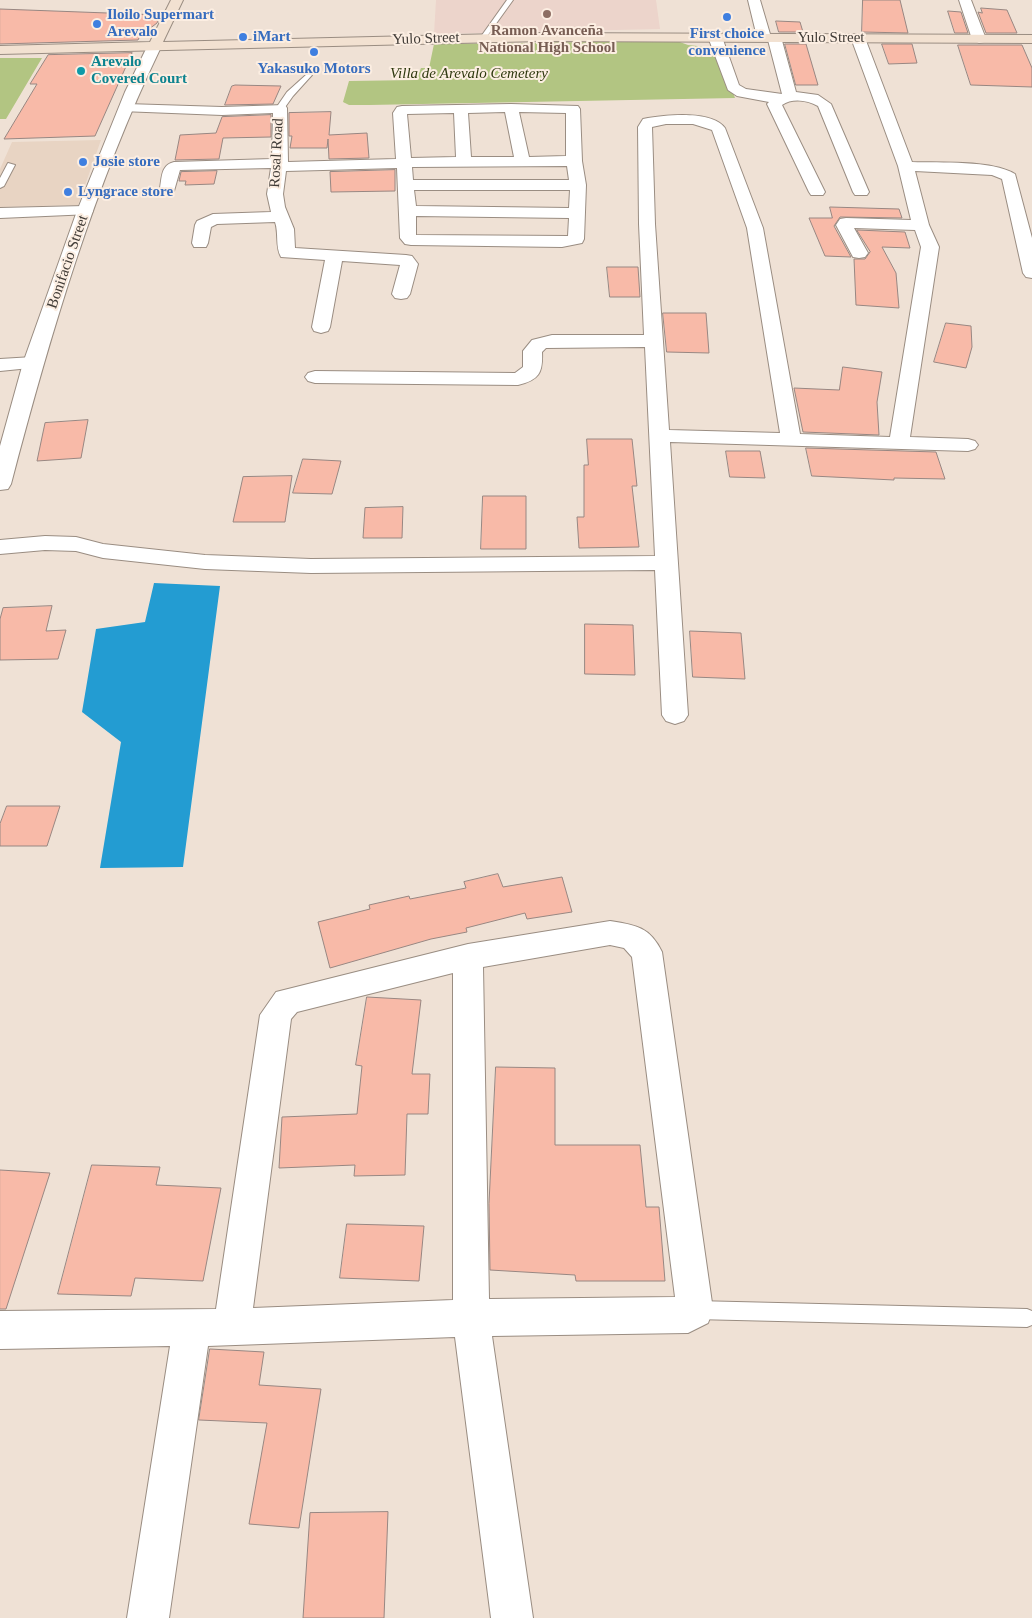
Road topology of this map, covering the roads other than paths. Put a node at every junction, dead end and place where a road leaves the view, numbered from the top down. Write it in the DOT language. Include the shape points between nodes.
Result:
graph roads {
  1 [pos="178,0"];
  2 [pos="510,0"];
  3 [pos="754,0"];
  4 [pos="965,0"];
  5 [pos="715,37"];
  6 [pos="769,37"];
  7 [pos="483,38"];
  8 [pos="858,38"];
  9 [pos="979,39"];
  10 [pos="1032,39"];
  11 [pos="154,46"];
  12 [pos="0,50"];
  13 [pos="310,75"];
  14 [pos="784,98"];
  15 [pos="126,108"];
  16 [pos="280,108"];
  17 [pos="511,108"];
  18 [pos="461,109"];
  19 [pos="574,161"];
  20 [pos="464,162"];
  21 [pos="523,162"];
  22 [pos="404,163"];
  23 [pos="10,165"];
  24 [pos="280,165"];
  25 [pos="906,166"];
  26 [pos="578,185"];
  27 [pos="0,186"];
  28 [pos="406,186"];
  29 [pos="168,188"];
  30 [pos="816,192"];
  31 [pos="861,192"];
  32 [pos="85,211"];
  33 [pos="408,211"];
  34 [pos="0,213"];
  35 [pos="577,213"];
  36 [pos="280,217"];
  37 [pos="921,225"];
  38 [pos="200,243"];
  39 [pos="859,253"];
  40 [pos="334,256"];
  41 [pos="1032,272"];
  42 [pos="401,294"];
  43 [pos="321,327"];
  44 [pos="655,341"];
  45 [pos="33,363"];
  46 [pos="0,364"];
  47 [pos="314,377"];
  48 [pos="659,436"];
  49 [pos="791,440"];
  50 [pos="898,443"];
  51 [pos="968,445"];
  52 [pos="1,474"];
  53 [pos="0,547"];
  54 [pos="666,563"];
  55 [pos="675,715"];
  56 [pos="468,956"];
  57 [pos="694,1310"];
  58 [pos="471,1318"];
  59 [pos="1027,1318"];
  60 [pos="192,1327"];
  61 [pos="232,1327"];
  62 [pos="0,1330"];
  63 [pos="148,1618"];
  64 [pos="512,1618"];
  1 -- 11 [label="main road"];
  2 -- 7 [label="lane"];
  3 -- 6 [label="street"];
  4 -- 9 [label="street"];
  5 -- 6 [label="main road, Yulo Street"];
  5 -- 7 [label="main road, Yulo Street"];
  5 -- 14 [label="street" via="733,87 742,93"];
  6 -- 8 [label="main road, Yulo Street"];
  6 -- 14 [label="street"];
  7 -- 11 [label="main road, Yulo Street"];
  8 -- 9 [label="main road, Yulo Street"];
  8 -- 25 [label="street"];
  9 -- 10 [label="main road, Yulo Street"];
  11 -- 12 [label="main road, Yulo Street"];
  11 -- 15 [label="street, Bonifacio Street"];
  13 -- 16 [label="lane"];
  14 -- 30 [label="street" via="774,104"];
  14 -- 31 [label="street" via="814,99 824,104"];
  15 -- 16 [label="street, Rosal Road"];
  15 -- 32 [label="street, Bonifacio Street"];
  16 -- 24 [label="street, Rosal Road"];
  17 -- 18 [label="street"];
  17 -- 19 [label="street" via="573,109"];
  17 -- 21 [label="street"];
  18 -- 20 [label="street"];
  18 -- 22 [label="street" via="402,110"];
  19 -- 21 [label="street"];
  19 -- 26 [label="street"];
  20 -- 21 [label="street"];
  20 -- 22 [label="street"];
  22 -- 24 [label="street"];
  22 -- 28 [label="street"];
  23 -- 27 [label="lane"];
  24 -- 29 [label="street" via="179,165 172,167"];
  24 -- 36 [label="street, Rosal Road" via="275,194"];
  25 -- 37 [label="street"];
  25 -- 41 [label="street" via="992,170 1006,174"];
  26 -- 28 [label="street"];
  26 -- 35 [label="street"];
  28 -- 33 [label="street"];
  32 -- 34 [label="street"];
  32 -- 45 [label="street, Bonifacio Street"];
  33 -- 35 [label="street"];
  33 -- 35 [label="street" via="408,238 411,240 562,242 576,238"];
  36 -- 38 [label="street" via="213,220 203,225"];
  36 -- 40 [label="street, Rosal Road" via="286,229 287,253"];
  37 -- 39 [label="street" via="846,223 844,225"];
  37 -- 50 [label="street" via="930,247"];
  40 -- 42 [label="street, Rosal Road" via="406,260 409,264"];
  40 -- 43 [label="street"];
  44 -- 47 [label="street" via="552,340 539,344 532,351 533,368 518,378"];
  44 -- 48 [label="street"];
  44 -- 49 [label="street" via="646,224 645,127 648,122 660,120 699,120 718,128 755,228"];
  45 -- 46 [label="street"];
  45 -- 52 [label="street, Bonifacio Street"];
  48 -- 49 [label="street"];
  48 -- 54 [label="street"];
  49 -- 50 [label="street"];
  50 -- 51 [label="street"];
  53 -- 54 [label="street" via="76,544 205,562 311,566"];
  54 -- 55 [label="street"];
  56 -- 57 [label="street" via="610,933 633,937 647,952"];
  56 -- 58 [label="street"];
  56 -- 61 [label="street" via="287,1001 276,1015"];
  57 -- 58 [label="street" via="688,1315"];
  57 -- 59 [label="lane"];
  58 -- 61 [label="street"];
  58 -- 64 [label="street"];
  60 -- 61 [label="street"];
  60 -- 62 [label="street"];
  60 -- 63 [label="street"];
}
